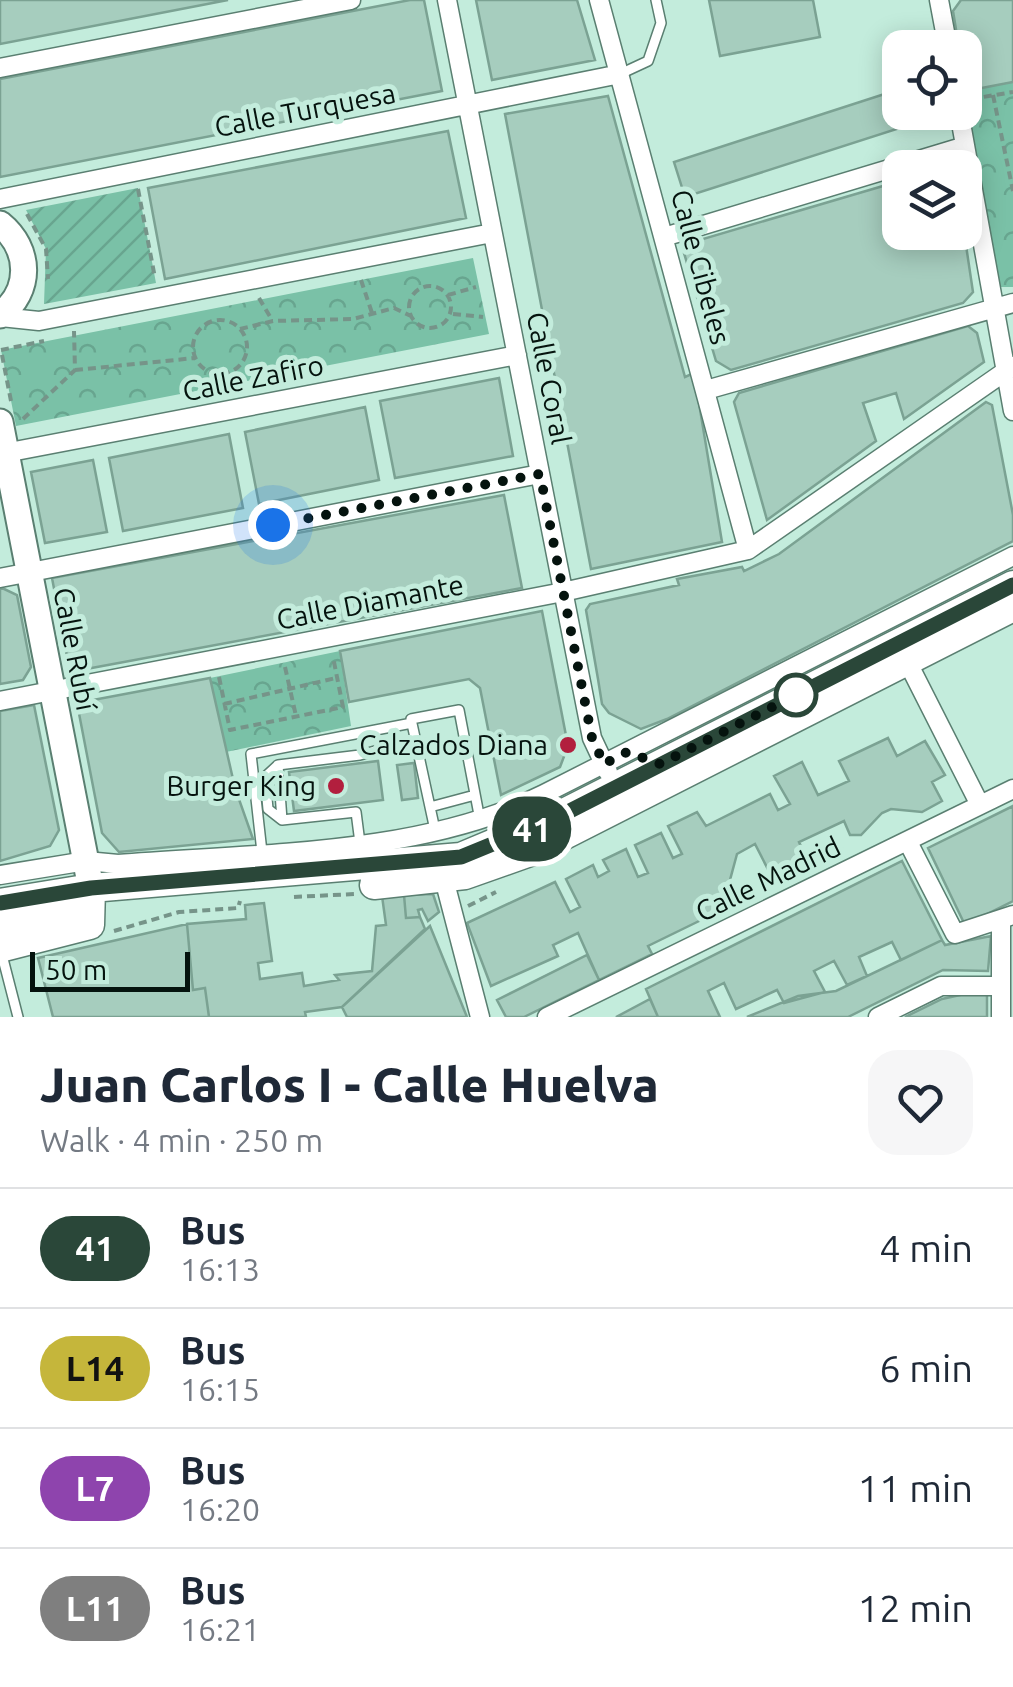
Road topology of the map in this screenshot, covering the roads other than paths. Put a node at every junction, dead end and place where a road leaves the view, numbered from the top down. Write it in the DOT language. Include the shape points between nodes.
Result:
graph roads {
  1 [pos="352,0"];
  2 [pos="447,0"];
  3 [pos="599,0"];
  4 [pos="656,0"];
  5 [pos="939,0"];
  6 [pos="945,30"];
  7 [pos="0,68"];
  8 [pos="620,74"];
  9 [pos="468,106"];
  10 [pos="962,130"];
  11 [pos="965,146"];
  12 [pos="0,199"];
  13 [pos="0,224"];
  14 [pos="492,233"];
  15 [pos="664,237"];
  16 [pos="1004,306"];
  17 [pos="0,316"];
  18 [pos="516,355"];
  19 [pos="1009,368"];
  20 [pos="706,390"];
  21 [pos="1013,411"];
  22 [pos="8,424"];
  23 [pos="3,454"];
  24 [pos="540,474"];
  25 [pos="748,550"];
  26 [pos="1013,556"];
  27 [pos="30,572"];
  28 [pos="0,578"];
  29 [pos="1013,585"];
  30 [pos="563,592"];
  31 [pos="1013,607"];
  32 [pos="903,652"];
  33 [pos="52,690"];
  34 [pos="0,701"];
  35 [pos="412,723"];
  36 [pos="416,740"];
  37 [pos="627,752"];
  38 [pos="660,764"];
  39 [pos="580,776"];
  40 [pos="614,786"];
  41 [pos="1013,789"];
  42 [pos="475,795"];
  43 [pos="980,806"];
  44 [pos="430,807"];
  45 [pos="569,811"];
  46 [pos="480,822"];
  47 [pos="908,842"];
  48 [pos="441,857"];
  49 [pos="360,868"];
  50 [pos="0,875"];
  51 [pos="266,881"];
  52 [pos="90,884"];
  53 [pos="0,903"];
  54 [pos="1007,918"];
  55 [pos="0,925"];
  56 [pos="0,948"];
  57 [pos="1001,986"];
  58 [pos="18,1017"];
  59 [pos="480,1017"];
  60 [pos="547,1017"];
  61 [pos="878,1017"];
  62 [pos="1001,1017"];
  1 -- 7 [label="street"];
  2 -- 9 [label="street, Calle Coral"];
  3 -- 8 [label="street, Calle Cibeles"];
  4 -- 8 [label="lane" via="661,22 648,61"];
  5 -- 6 [label="street"];
  8 -- 9 [label="street, Calle Turquesa"];
  8 -- 15 [label="street, Calle Cibeles"];
  9 -- 12 [label="street, Calle Turquesa"];
  9 -- 14 [label="street, Calle Coral"];
  10 -- 11 [label="street"];
  11 -- 15 [label="street"];
  11 -- 16 [label="street"];
  13 -- 17 [label="main road" via="19,246 24,271 17,297"];
  14 -- 17 [label="street" via="40,321"];
  14 -- 18 [label="street, Calle Coral"];
  15 -- 20 [label="street, Calle Cibeles"];
  16 -- 19 [label="street"];
  16 -- 20 [label="street"];
  18 -- 23 [label="street, Calle Zafiro"];
  18 -- 24 [label="street, Calle Coral"];
  19 -- 21 [label="street"];
  19 -- 25 [label="street"];
  20 -- 25 [label="street, Calle Cibeles"];
  22 -- 23 [label="main road, Calle Rubí"];
  23 -- 27 [label="main road, Calle Rubí"];
  24 -- 27 [label="street"];
  24 -- 30 [label="street, Calle Coral"];
  25 -- 30 [label="street, Calle Diamante"];
  26 -- 37 [label="street"];
  27 -- 28 [label="street"];
  27 -- 33 [label="main road, Calle Rubí"];
  29 -- 32 [label="main road"];
  30 -- 33 [label="street, Calle Diamante"];
  30 -- 40 [label="street, Calle Coral" via="592,738"];
  31 -- 32 [label="main road"];
  32 -- 38 [label="main road"];
  32 -- 40 [label="main road"];
  32 -- 43 [label="street"];
  33 -- 34 [label="street, Calle Diamante"];
  33 -- 52 [label="main road, Calle Rubí"];
  35 -- 36 [label="lane"];
  35 -- 42 [label="lane" via="459,710"];
  35 -- 51 [label="lane" via="250,754"];
  36 -- 44 [label="lane"];
  36 -- 49 [label="lane" via="278,765 282,820 356,812"];
  37 -- 38 [label="street"];
  37 -- 40 [label="street"];
  38 -- 40 [label="main road"];
  39 -- 40 [label="street"];
  39 -- 45 [label="street"];
  39 -- 46 [label="street"];
  40 -- 45 [label="main road"];
  40 -- 48 [label="main road" via="500,865"];
  41 -- 43 [label="street, Calle Madrid"];
  42 -- 44 [label="lane"];
  42 -- 46 [label="lane"];
  43 -- 47 [label="street, Calle Madrid"];
  44 -- 48 [label="lane"];
  45 -- 48 [label="main road" via="494,846"];
  46 -- 48 [label="street"];
  47 -- 54 [label="street" via="955,934"];
  47 -- 60 [label="street, Calle Madrid"];
  48 -- 49 [label="main road"];
  48 -- 52 [label="main road"];
  48 -- 59 [label="street"];
  49 -- 51 [label="main road"];
  50 -- 52 [label="street"];
  51 -- 52 [label="main road"];
  52 -- 53 [label="main road"];
  52 -- 55 [label="main road"];
  52 -- 56 [label="main road" via="90,924"];
  54 -- 57 [label="street"];
  56 -- 58 [label="lane"];
  57 -- 61 [label="street" via="941,986"];
  57 -- 62 [label="street"];
}
